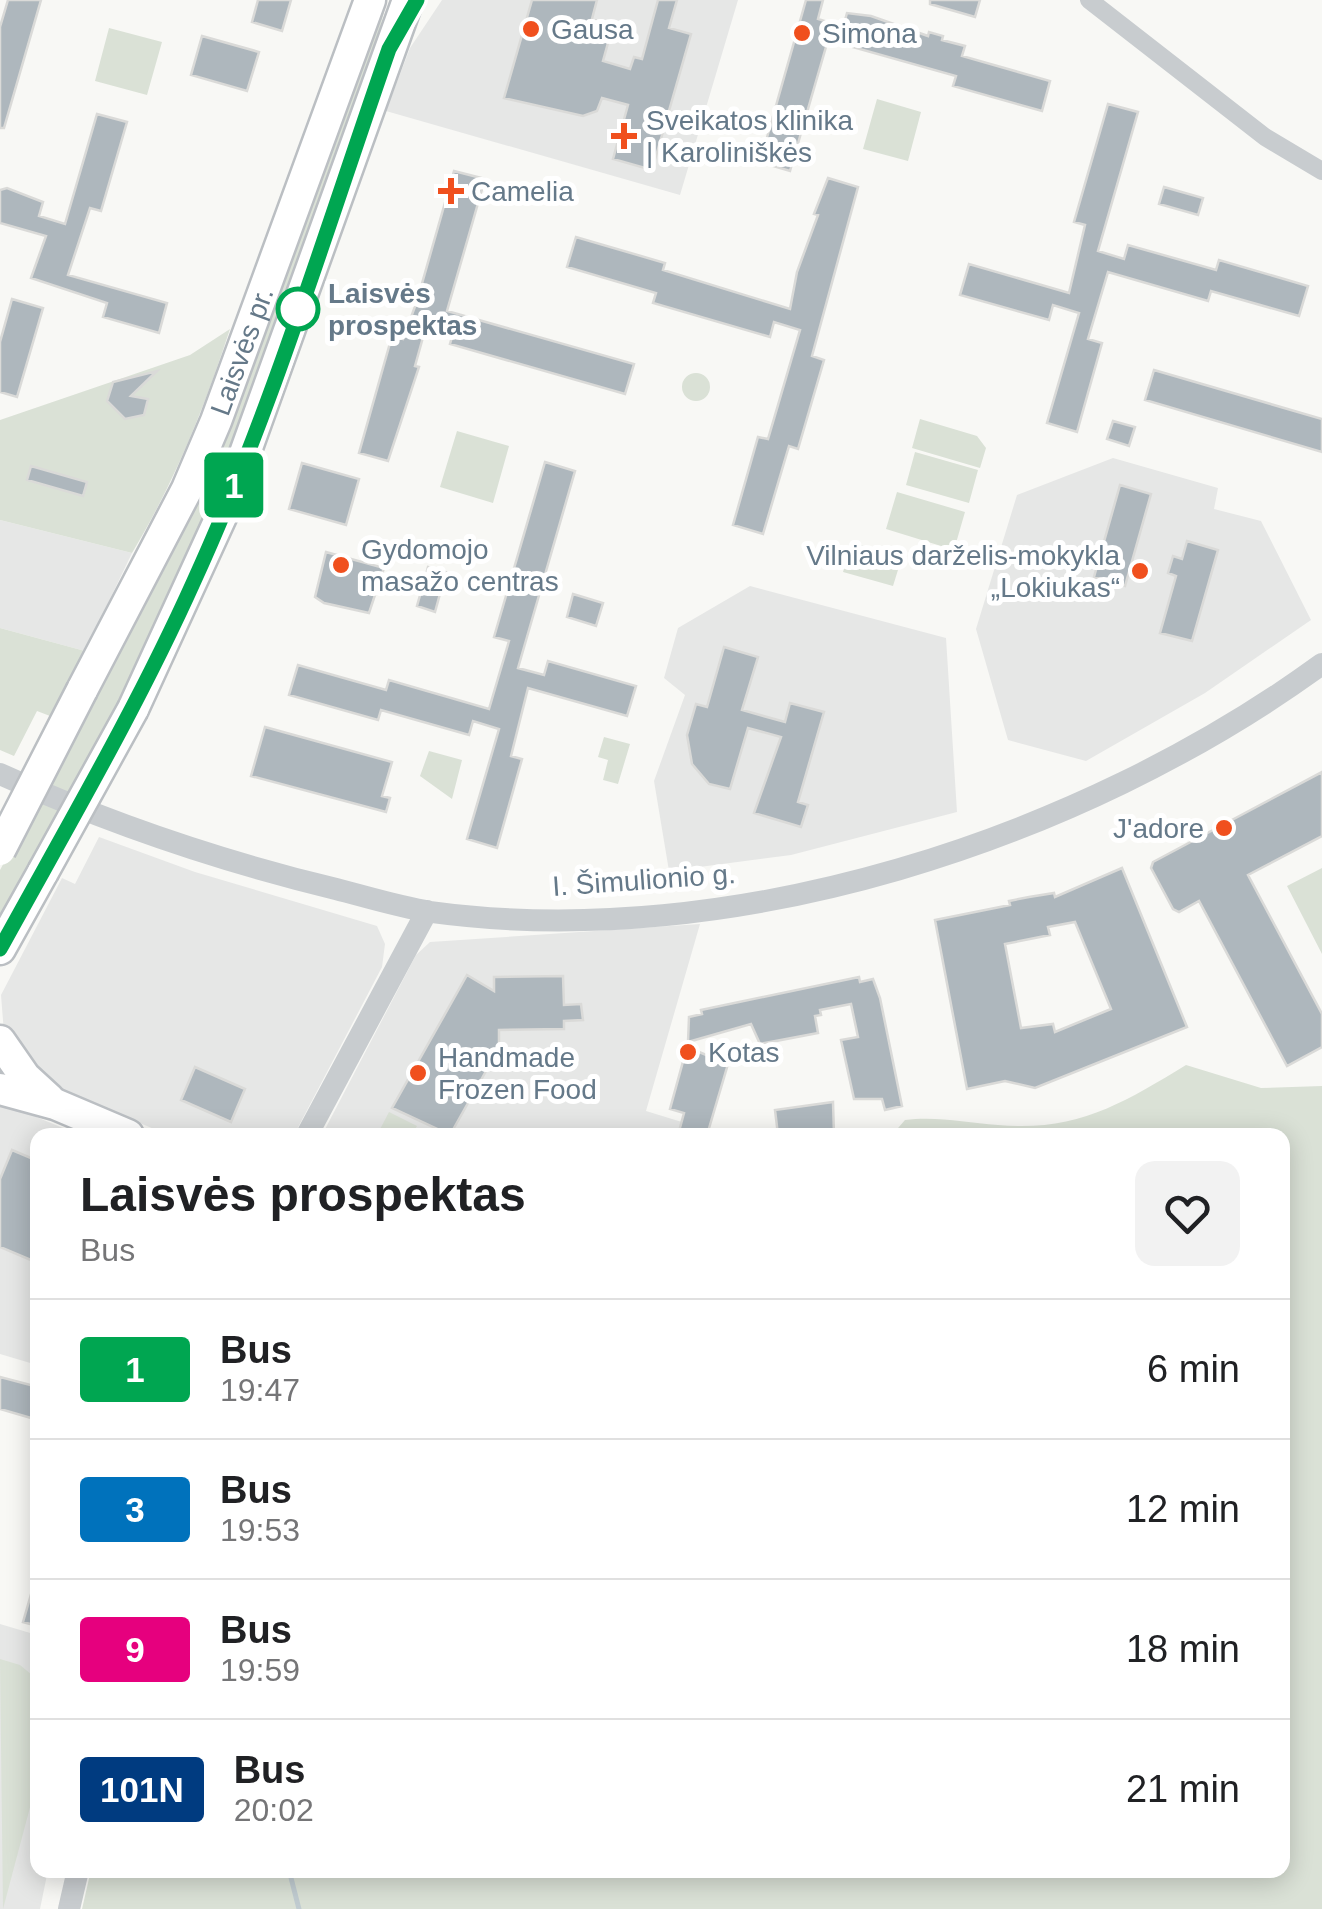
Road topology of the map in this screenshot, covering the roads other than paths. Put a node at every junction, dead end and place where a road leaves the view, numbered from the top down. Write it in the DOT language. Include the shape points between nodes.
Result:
graph roads {
  1 [pos="367,0"];
  2 [pos="408,0"];
  3 [pos="417,0"];
  4 [pos="1089,0"];
  5 [pos="389,49"];
  6 [pos="1322,171"];
  7 [pos="1322,664"];
  8 [pos="0,774"];
  9 [pos="0,850"];
  10 [pos="427,911"];
  11 [pos="0,949"];
  12 [pos="0,1041"];
  13 [pos="0,1088"];
  14 [pos="55,1104"];
  15 [pos="112,1128"];
  16 [pos="311,1128"];
  17 [pos="76,1878"];
  18 [pos="69,1909"];
  1 -- 9 [label="main road, Laisvės pr., bridge" via="202,455"];
  2 -- 5 [label="main road, Laisvės pr."];
  3 -- 5 [label="main road, Laisvės pr."];
  4 -- 6 [label="street" via="1265,137"];
  5 -- 11 [label="main road, Laisvės pr., bridge" via="226,506 133,709"];
  7 -- 10 [label="street, I. Šimulionio g." via="1232,726 1098,797 1011,834 885,872 686,912 506,917"];
  8 -- 10 [label="street, I. Šimulionio g." via="175,844"];
  10 -- 16 [label="street"];
  12 -- 14 [label="main road"];
  13 -- 14 [label="main road"];
  14 -- 15 [label="main road"];
  17 -- 18 [label="street"];
}
